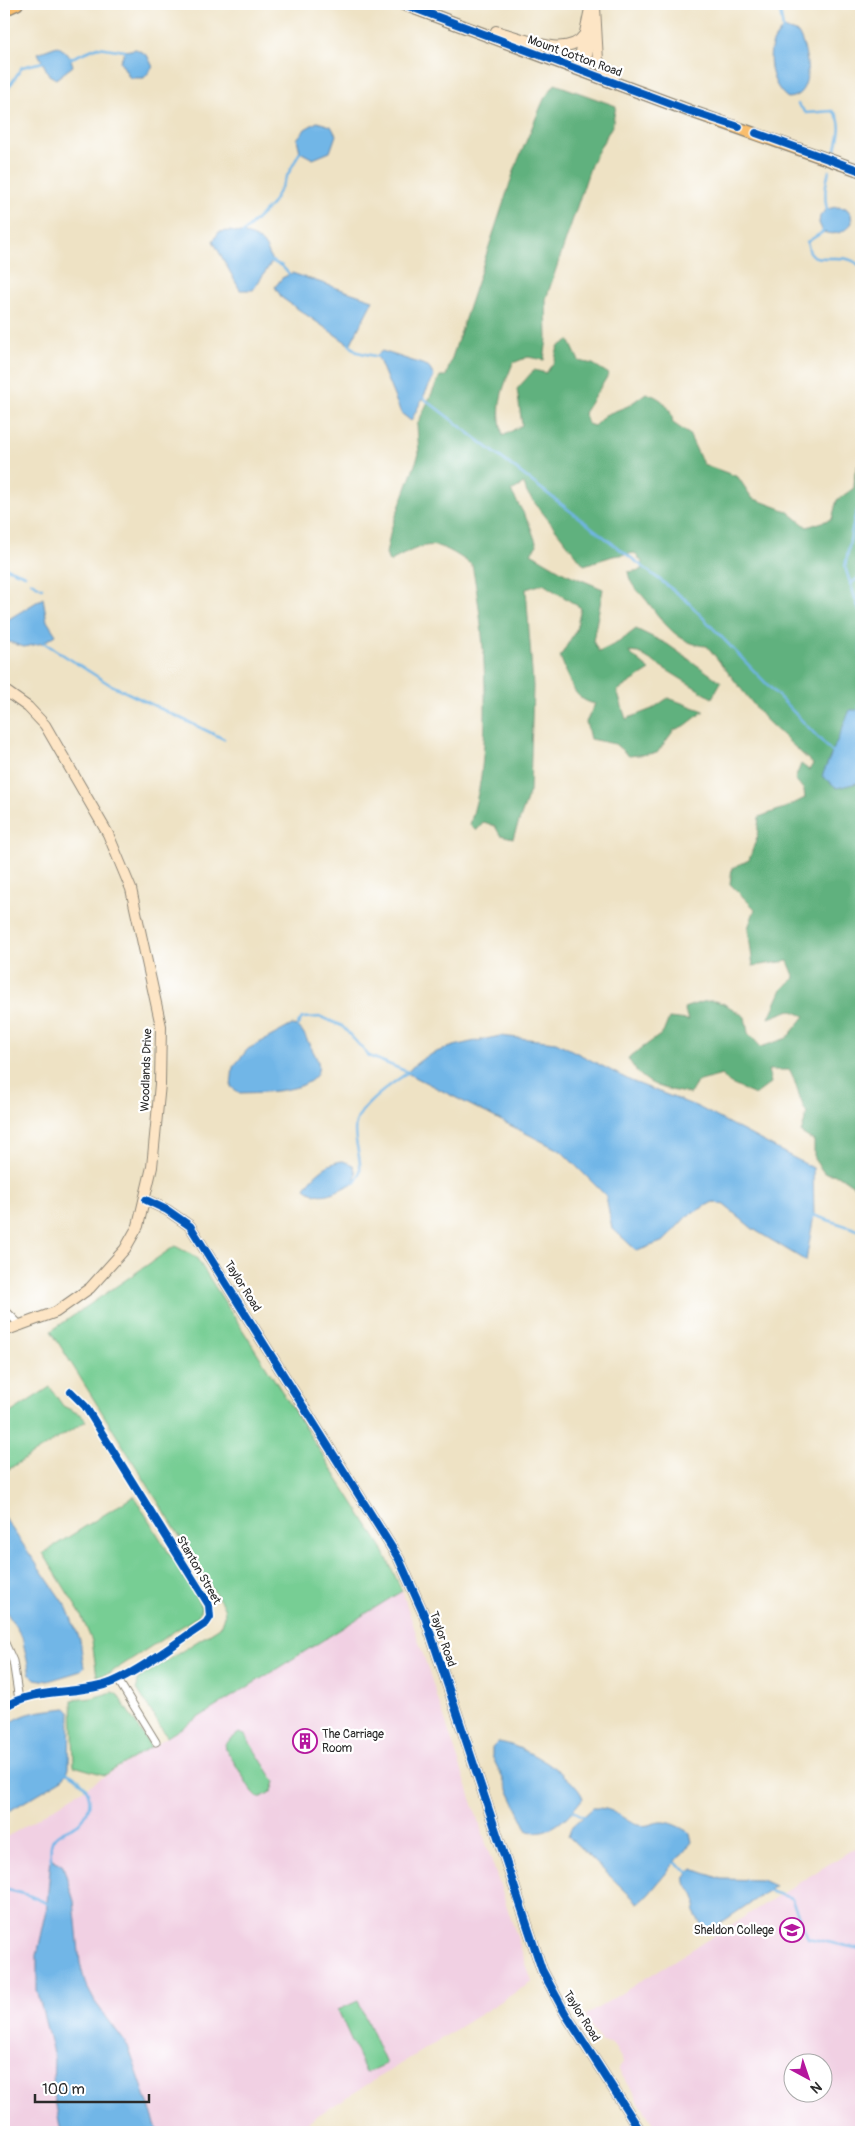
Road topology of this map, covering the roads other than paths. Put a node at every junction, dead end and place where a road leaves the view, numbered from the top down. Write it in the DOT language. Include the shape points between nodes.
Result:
graph roads {
  1 [pos="17,4"];
  2 [pos="403,4"];
  3 [pos="416,4"];
  4 [pos="594,5"];
  5 [pos="4,10"];
  6 [pos="496,31"];
  7 [pos="584,35"];
  8 [pos="581,66"];
  9 [pos="615,74"];
  10 [pos="739,127"];
  11 [pos="861,171"];
  12 [pos="4,690"];
  13 [pos="146,1200"];
  14 [pos="4,1312"];
  15 [pos="21,1326"];
  16 [pos="4,1331"];
  17 [pos="71,1392"];
  18 [pos="4,1641"];
  19 [pos="118,1680"];
  20 [pos="19,1700"];
  21 [pos="4,1707"];
  22 [pos="156,1742"];
  23 [pos="641,2132"];
  1 -- 5 [label="main road"];
  2 -- 8 [label="main road, Mount Cotton Road"];
  3 -- 6 [label="main road, Mount Cotton Road"];
  4 -- 7 [label="street"];
  4 -- 8 [label="street"];
  4 -- 9 [label="street" via="598,60"];
  6 -- 7 [label="street" via="561,48 577,43"];
  6 -- 8 [label="main road, Mount Cotton Road"];
  7 -- 8 [label="street"];
  8 -- 9 [label="main road, Mount Cotton Road"];
  8 -- 10 [label="main road, Mount Cotton Road" via="690,111"];
  9 -- 10 [label="main road, Mount Cotton Road"];
  10 -- 11 [label="main road, Mount Cotton Road"];
  12 -- 13 [label="street, Woodlands Drive" via="28,707 45,725 105,827 131,889 160,1026 160,1084"];
  13 -- 15 [label="street, Woodlands Drive" via="138,1226 105,1274 68,1305"];
  13 -- 23 [label="street, Taylor Road" via="190,1226 399,1559 425,1617 542,1970 565,2013"];
  14 -- 15 [label="street"];
  15 -- 16 [label="street, Woodlands Drive"];
  17 -- 19 [label="street, Stanton Street" via="85,1406 212,1612 206,1623"];
  18 -- 20 [label="street" via="14,1661"];
  19 -- 20 [label="street, Stanton Street" via="100,1686 31,1695"];
  19 -- 22 [label="street"];
  20 -- 21 [label="street, Stanton Street"];
}
